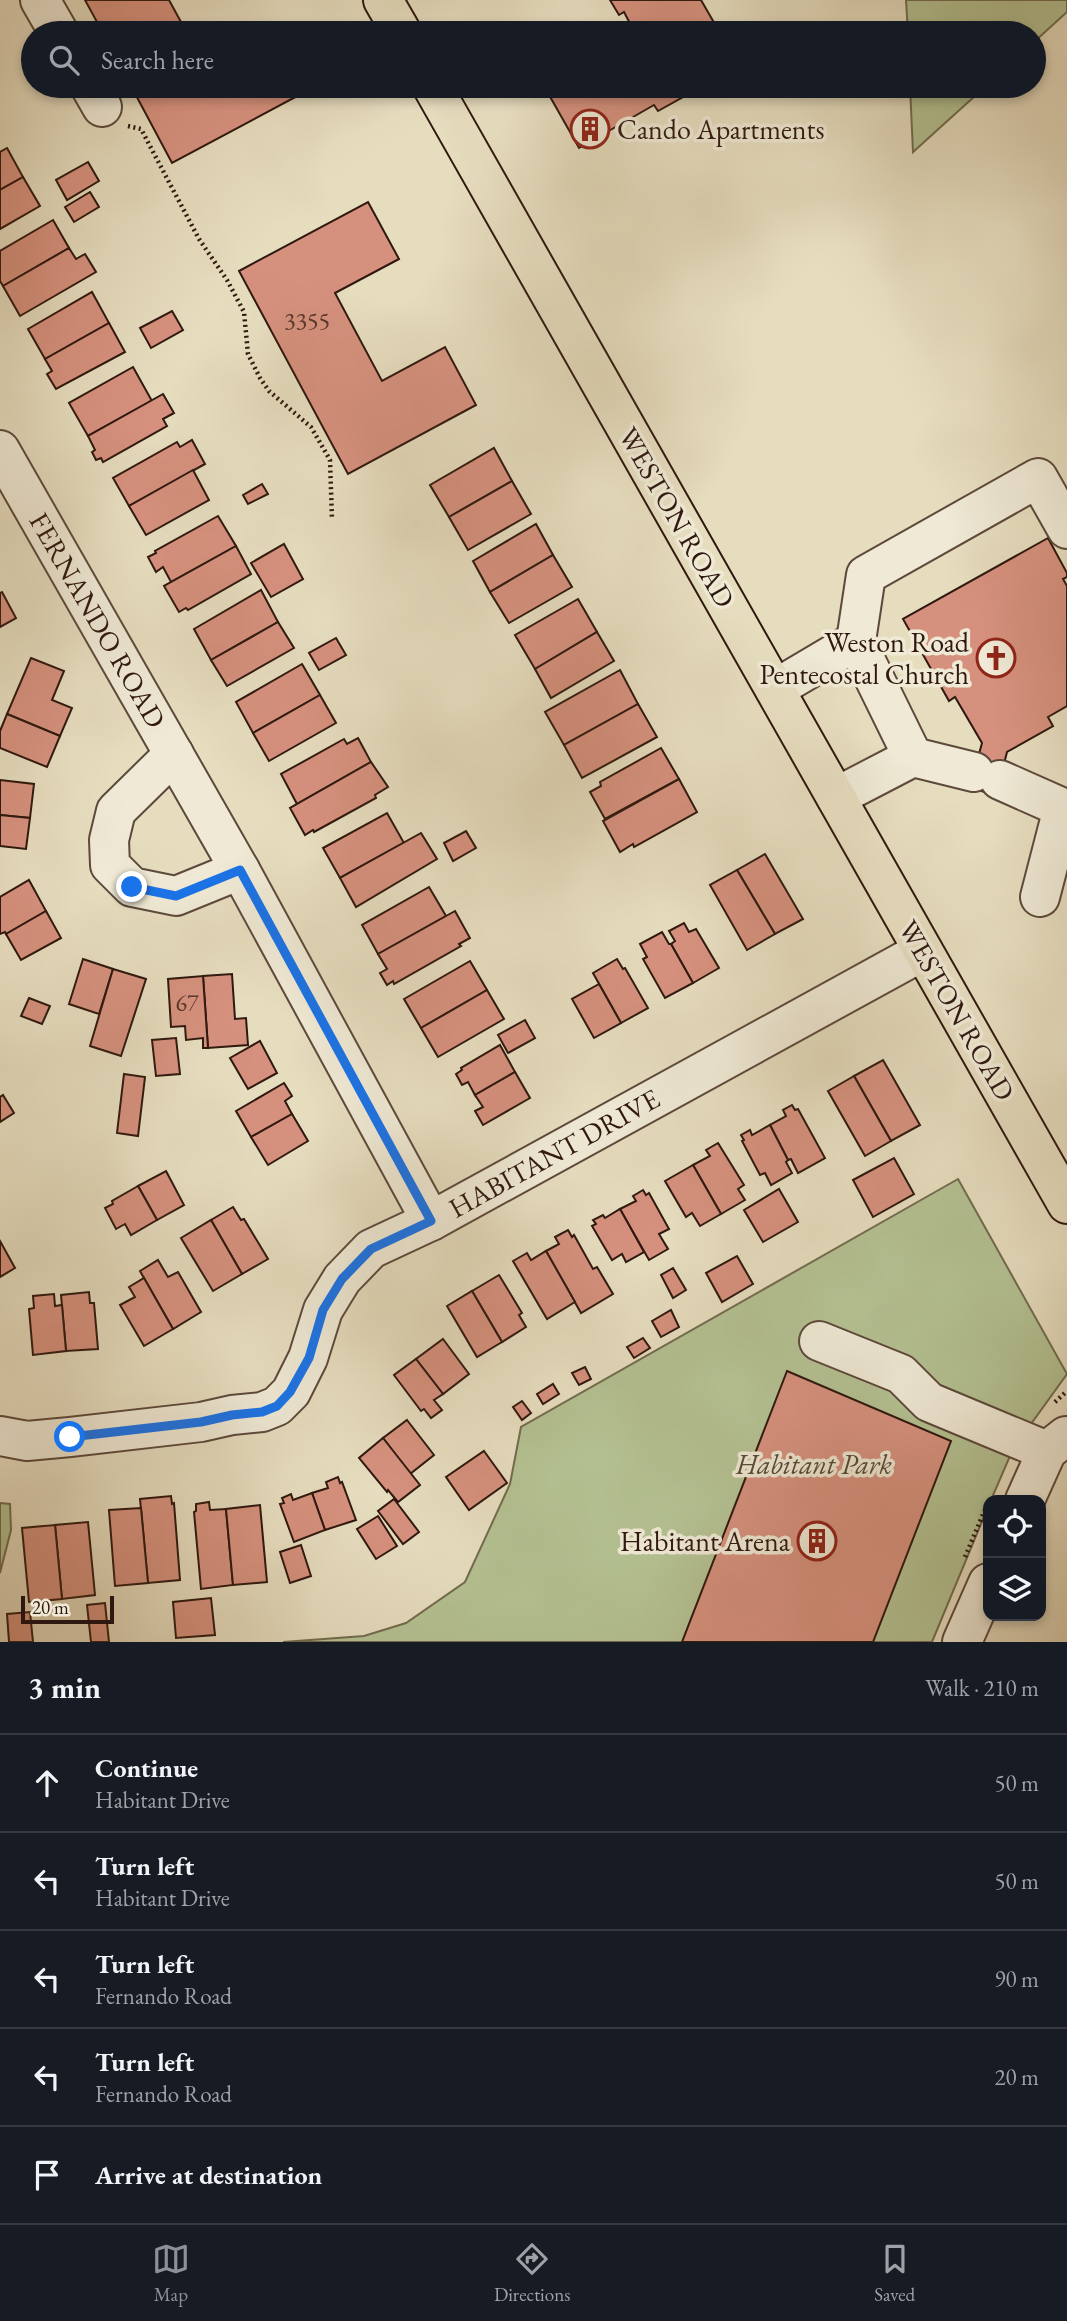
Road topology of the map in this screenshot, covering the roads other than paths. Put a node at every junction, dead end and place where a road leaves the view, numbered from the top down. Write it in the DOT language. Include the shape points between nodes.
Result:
graph roads {
  1 [pos="40,0"];
  2 [pos="383,0"];
  3 [pos="52,21"];
  4 [pos="395,21"];
  5 [pos="439,98"];
  6 [pos="0,450"];
  7 [pos="1067,529"];
  8 [pos="856,641"];
  9 [pos="775,690"];
  10 [pos="174,754"];
  11 [pos="913,757"];
  12 [pos="835,797"];
  13 [pos="1065,805"];
  14 [pos="240,870"];
  15 [pos="1040,897"];
  16 [pos="923,951"];
  17 [pos="1067,1204"];
  18 [pos="431,1221"];
  19 [pos="819,1341"];
  20 [pos="0,1436"];
  21 [pos="1057,1444"];
  22 [pos="1028,1495"];
  23 [pos="983,1595"];
  24 [pos="962,1642"];
  1 -- 3 [label="street"];
  2 -- 4 [label="main road"];
  5 -- 9 [label="main road, WESTON ROAD"];
  6 -- 10 [label="street, FERNANDO ROAD"];
  7 -- 8 [label="street" via="1038,478 866,575"];
  8 -- 9 [label="street"];
  8 -- 11 [label="street"];
  9 -- 12 [label="main road, WESTON ROAD"];
  10 -- 14 [label="street, FERNANDO ROAD"];
  10 -- 14 [label="street, FERNANDO ROAD" via="116,811 109,840 110,865 132,887 176,896"];
  11 -- 12 [label="street"];
  11 -- 13 [label="street" via="987,776"];
  12 -- 16 [label="main road, WESTON ROAD"];
  13 -- 15 [label="street"];
  14 -- 18 [label="street, FERNANDO ROAD"];
  16 -- 17 [label="main road, WESTON ROAD"];
  16 -- 18 [label="street, HABITANT DRIVE"];
  18 -- 20 [label="street, HABITANT DRIVE" via="371,1249 342,1279 323,1310 309,1358 277,1406 201,1422 70,1437 27,1441"];
  19 -- 21 [label="street" via="901,1374 929,1402"];
  21 -- 22 [label="street"];
  23 -- 24 [label="street"];
}
